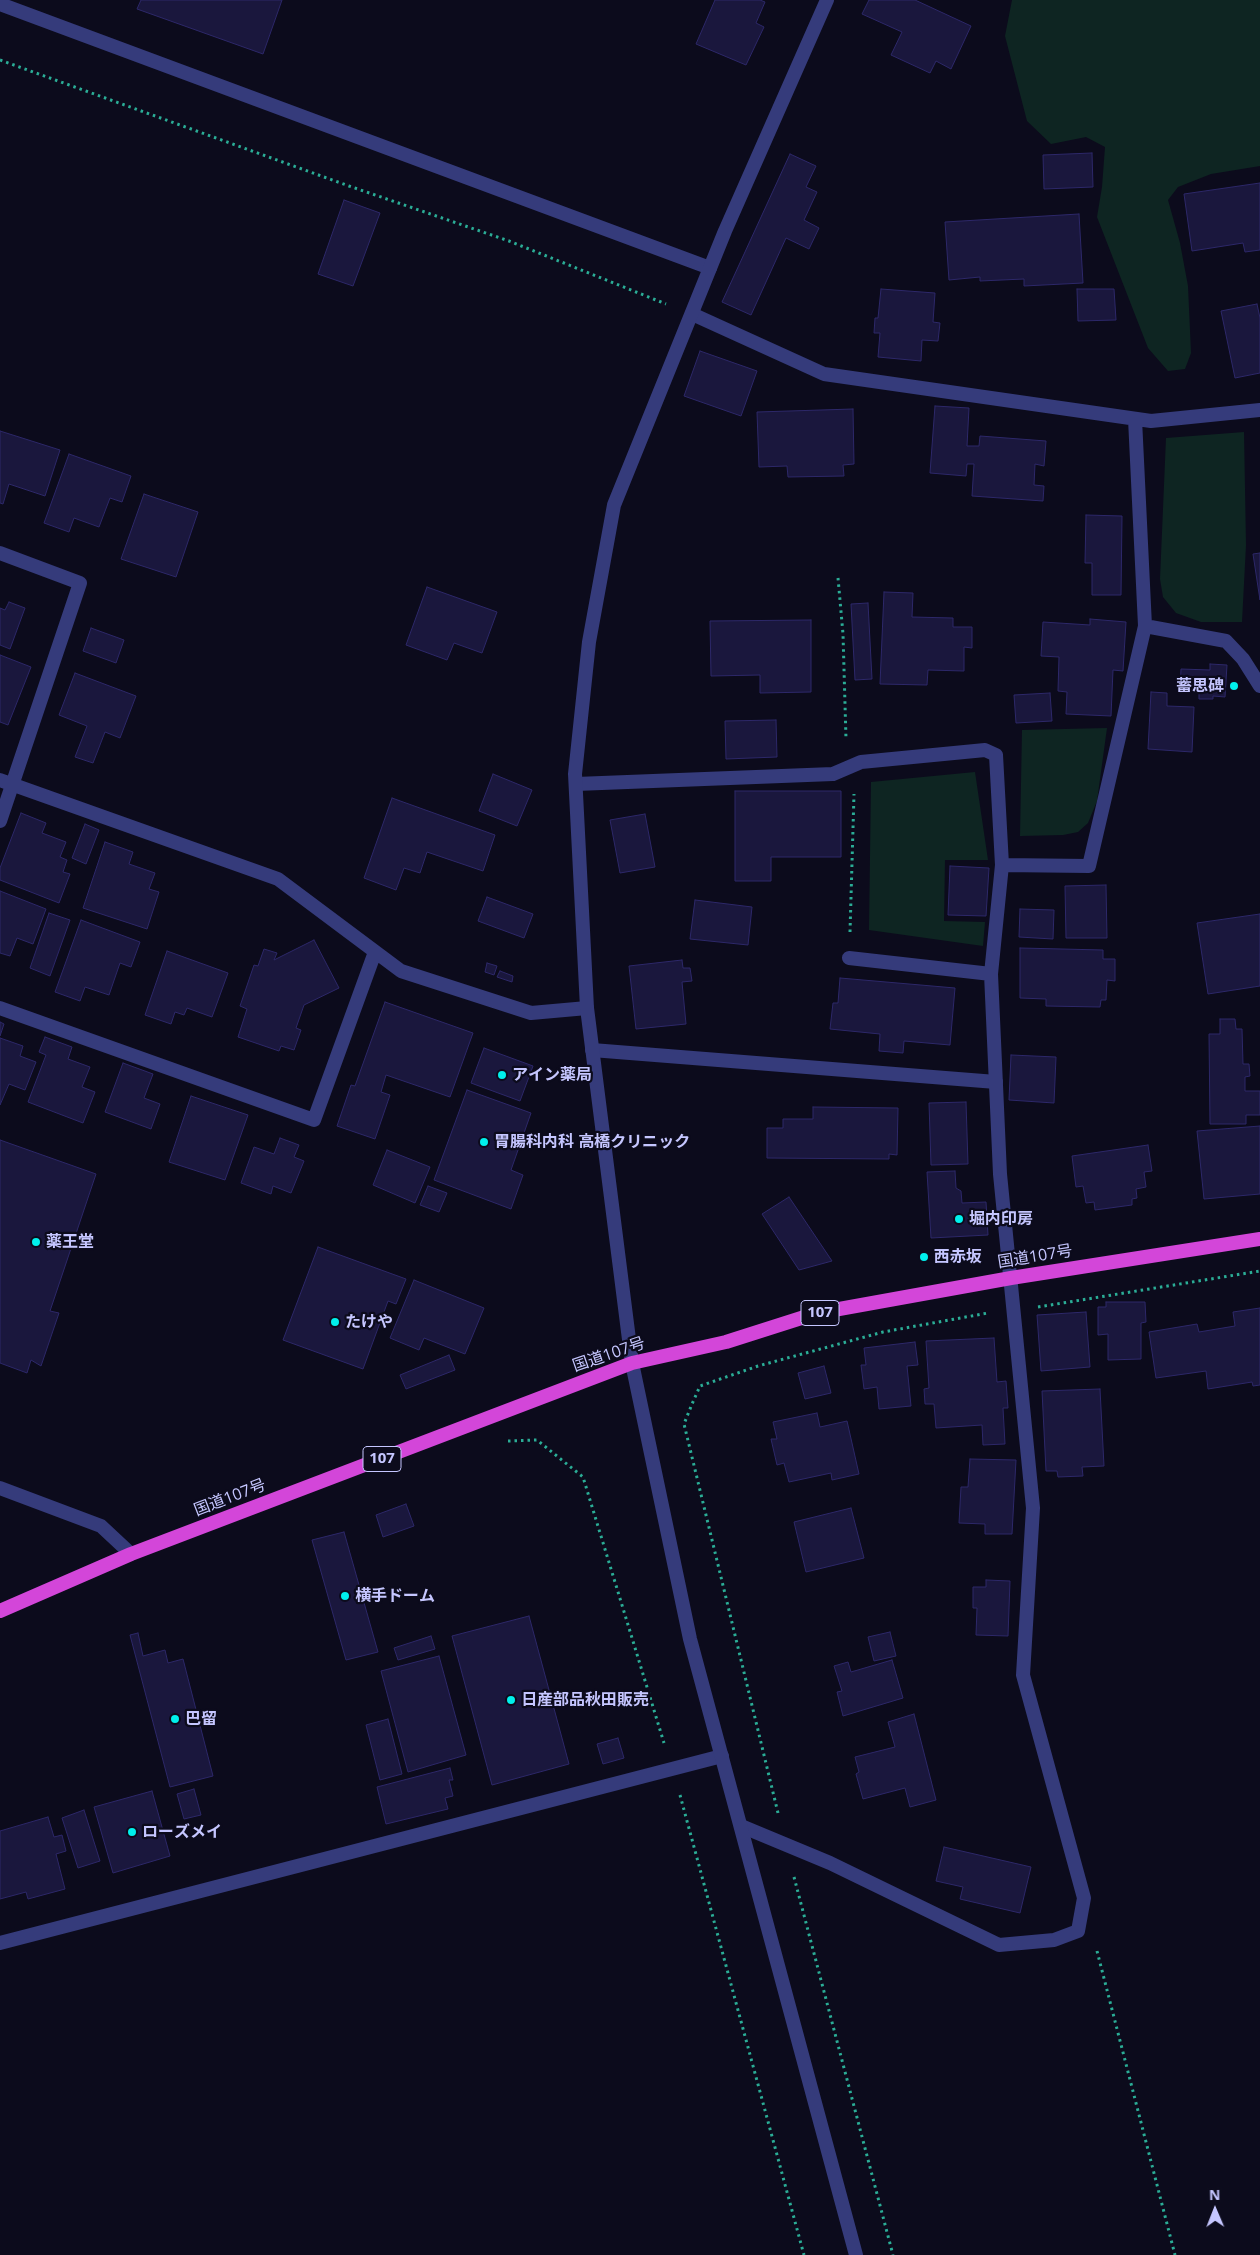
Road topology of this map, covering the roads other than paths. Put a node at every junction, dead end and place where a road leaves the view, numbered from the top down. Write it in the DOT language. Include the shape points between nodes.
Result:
graph roads {
  1 [pos="827,0"];
  2 [pos="0,4"];
  3 [pos="710,268"];
  4 [pos="692,314"];
  5 [pos="1260,410"];
  6 [pos="1135,419"];
  7 [pos="0,554"];
  8 [pos="1145,626"];
  9 [pos="1260,686"];
  10 [pos="6,783"];
  11 [pos="576,784"];
  12 [pos="0,822"];
  13 [pos="1002,866"];
  14 [pos="375,952"];
  15 [pos="849,958"];
  16 [pos="991,974"];
  17 [pos="0,1008"];
  18 [pos="587,1008"];
  19 [pos="592,1050"];
  20 [pos="996,1082"];
  21 [pos="1260,1239"];
  22 [pos="1011,1278"];
  23 [pos="632,1363"];
  24 [pos="0,1488"];
  25 [pos="132,1554"];
  26 [pos="0,1611"];
  27 [pos="722,1756"];
  28 [pos="741,1826"];
  29 [pos="0,1942"];
  30 [pos="856,2255"];
  1 -- 3 [label="street"];
  2 -- 3 [label="street"];
  3 -- 4 [label="street"];
  4 -- 6 [label="street" via="824,374"];
  4 -- 11 [label="street" via="614,505 589,642"];
  5 -- 6 [label="street" via="1151,421"];
  6 -- 8 [label="street"];
  7 -- 10 [label="street" via="80,583"];
  8 -- 9 [label="street" via="1226,641 1243,659"];
  8 -- 13 [label="street" via="1090,866"];
  10 -- 12 [label="street"];
  10 -- 14 [label="street" via="278,879"];
  11 -- 13 [label="street" via="833,774 861,762 986,750 996,755"];
  11 -- 18 [label="street"];
  13 -- 16 [label="street"];
  14 -- 17 [label="street" via="314,1120"];
  14 -- 18 [label="street" via="401,971 531,1013"];
  15 -- 16 [label="street"];
  16 -- 20 [label="street"];
  18 -- 19 [label="street"];
  19 -- 20 [label="street"];
  19 -- 23 [label="street"];
  20 -- 22 [label="street" via="1000,1174"];
  21 -- 22 [label="highway, 国道107号 / 107"];
  22 -- 23 [label="highway, 国道107号 / 107" via="817,1313 726,1342"];
  22 -- 28 [label="street" via="1033,1508 1023,1675 1084,1898 1078,1931 1054,1940 999,1945 830,1863"];
  23 -- 25 [label="highway, 国道107号 / 107"];
  23 -- 27 [label="street" via="690,1639"];
  24 -- 25 [label="street" via="101,1526"];
  25 -- 26 [label="highway, 国道107号 / 107"];
  27 -- 28 [label="street"];
  27 -- 29 [label="street"];
  28 -- 30 [label="street"];
}
